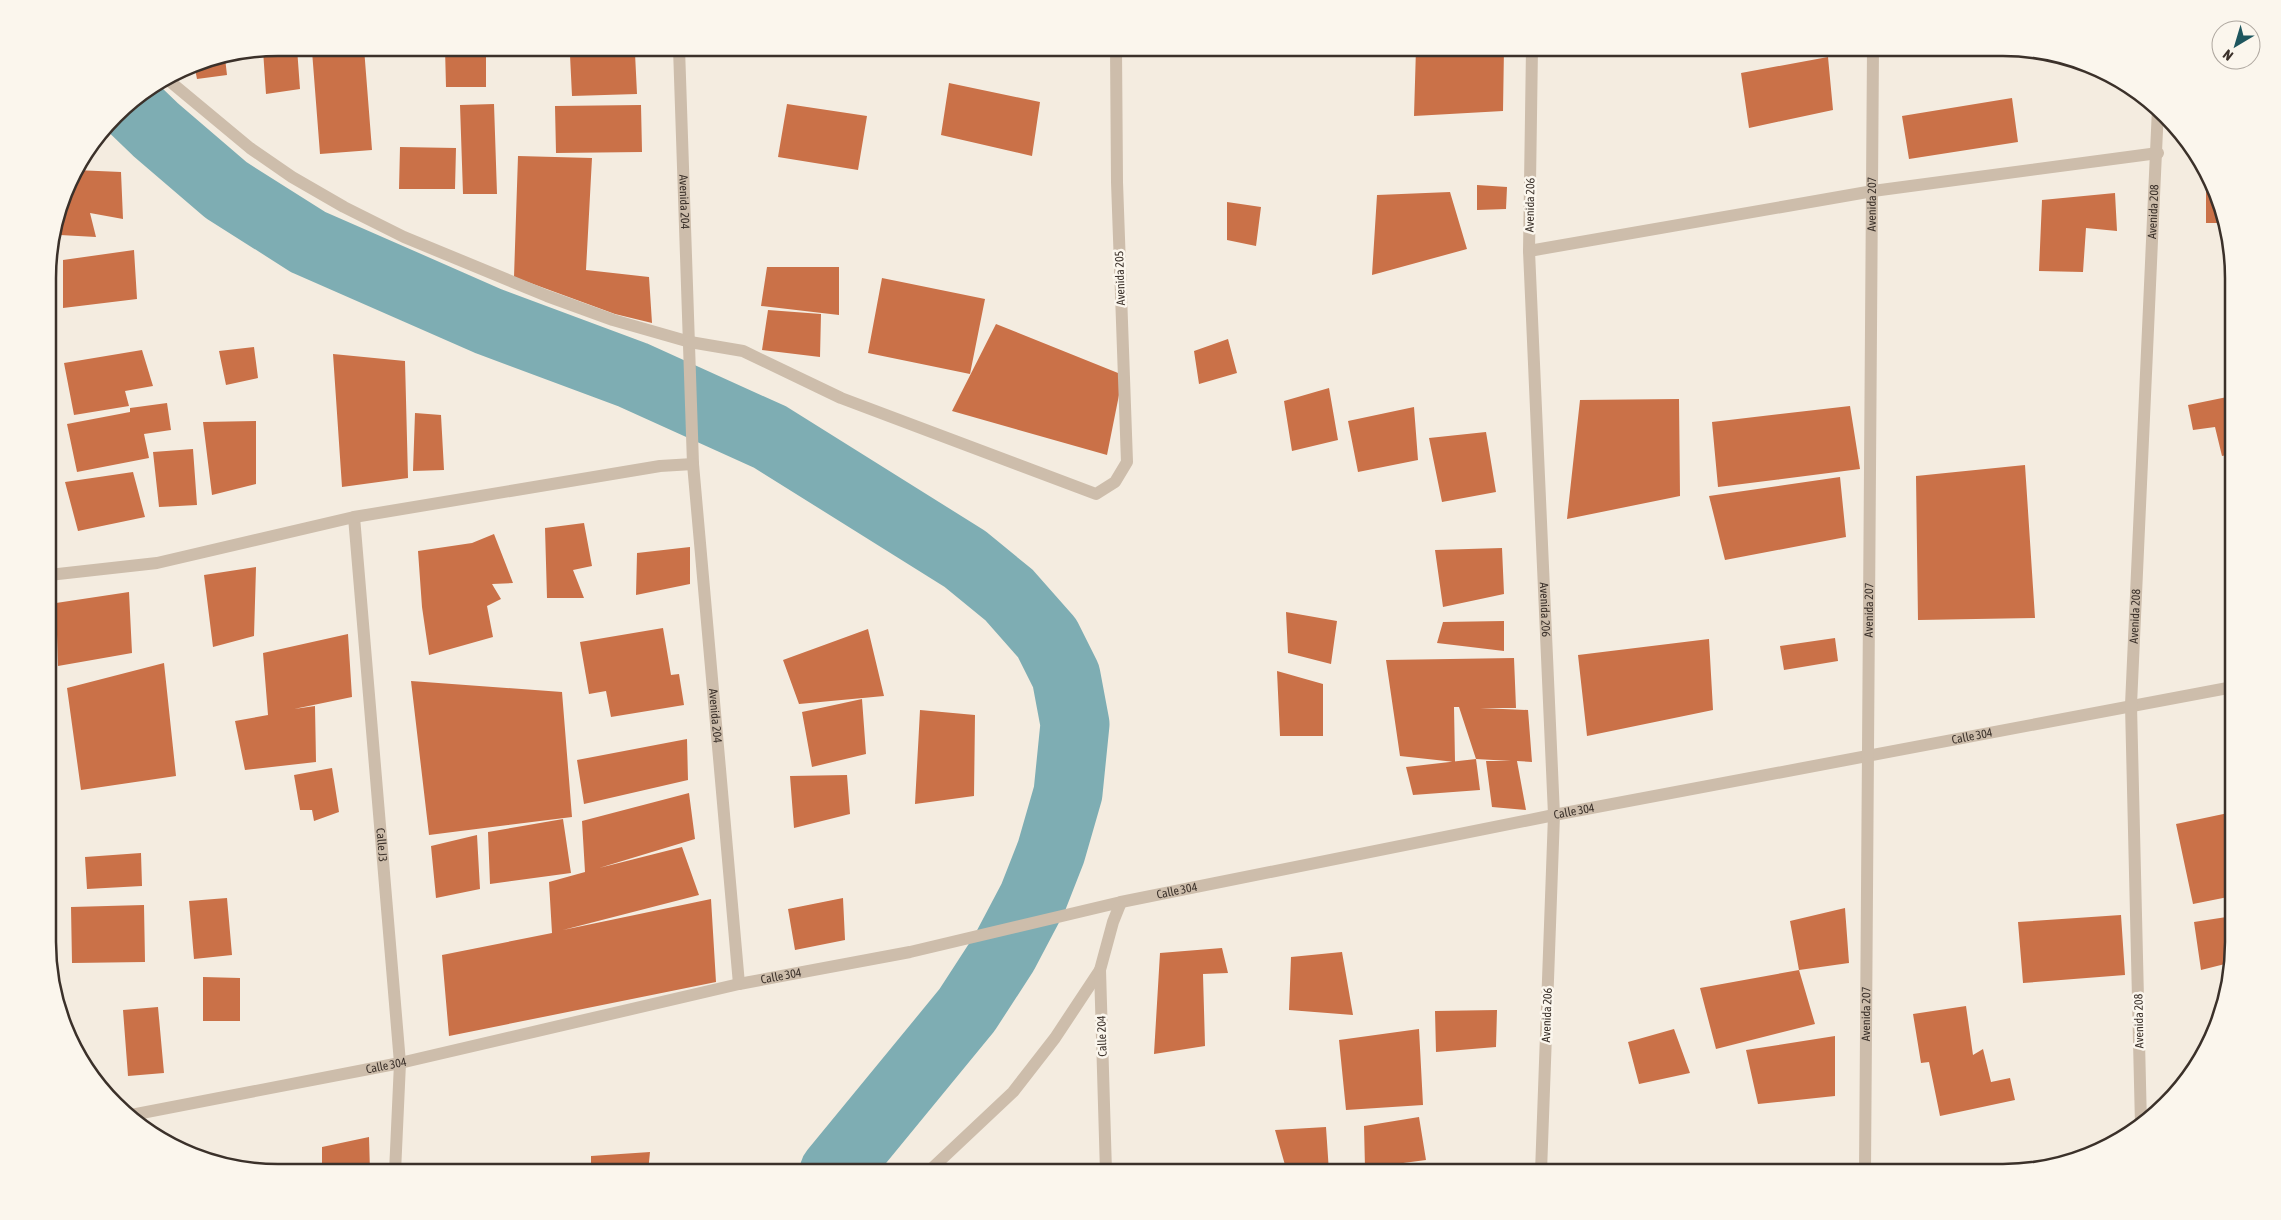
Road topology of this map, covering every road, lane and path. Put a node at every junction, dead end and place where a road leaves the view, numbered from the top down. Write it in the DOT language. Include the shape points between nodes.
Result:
graph roads {
  1 [pos="679,56"];
  2 [pos="1116,56"];
  3 [pos="1532,56"];
  4 [pos="1873,56"];
  5 [pos="172,83"];
  6 [pos="2158,119"];
  7 [pos="2158,153"];
  8 [pos="1873,192"];
  9 [pos="1529,251"];
  10 [pos="690,348"];
  11 [pos="693,464"];
  12 [pos="354,517"];
  13 [pos="56,574"];
  14 [pos="2225,688"];
  15 [pos="2131,705"];
  16 [pos="1868,756"];
  17 [pos="1554,814"];
  18 [pos="1121,902"];
  19 [pos="1100,970"];
  20 [pos="739,984"];
  21 [pos="400,1063"];
  22 [pos="138,1114"];
  23 [pos="2141,1116"];
  24 [pos="395,1164"];
  25 [pos="936,1164"];
  26 [pos="1106,1164"];
  27 [pos="1541,1164"];
  28 [pos="1865,1164"];
  1 -- 10 [label="street, Avenida 204"];
  2 -- 10 [label="street, Avenida 205" via="1127,462 1115,482 1096,494 841,398 743,351"];
  3 -- 9 [label="street, Avenida 206"];
  4 -- 8 [label="street, Avenida 207"];
  5 -- 10 [label="street" via="250,148 292,177 369,220 547,296"];
  6 -- 7 [label="street, Avenida 208"];
  7 -- 8 [label="street"];
  7 -- 15 [label="street, Avenida 208"];
  8 -- 9 [label="street"];
  8 -- 16 [label="street, Avenida 207"];
  9 -- 17 [label="street, Avenida 206"];
  10 -- 11 [label="street, Avenida 204"];
  11 -- 12 [label="street" via="660,466"];
  11 -- 20 [label="street, Avenida 204"];
  12 -- 13 [label="street" via="157,563"];
  12 -- 21 [label="street, Calle J3"];
  14 -- 15 [label="street, Calle 304"];
  15 -- 16 [label="street, Calle 304"];
  15 -- 23 [label="street, Avenida 208"];
  16 -- 17 [label="street, Calle 304"];
  16 -- 28 [label="street, Avenida 207"];
  17 -- 18 [label="street, Calle 304"];
  17 -- 27 [label="street, Avenida 206"];
  18 -- 19 [label="street, Calle 204"];
  18 -- 20 [label="street, Calle 304" via="910,952"];
  19 -- 25 [label="street" via="1055,1038 1013,1092"];
  19 -- 26 [label="street, Calle 204"];
  20 -- 21 [label="street, Calle 304"];
  21 -- 22 [label="street, Calle 304"];
  21 -- 24 [label="street, Calle J3"];
}
